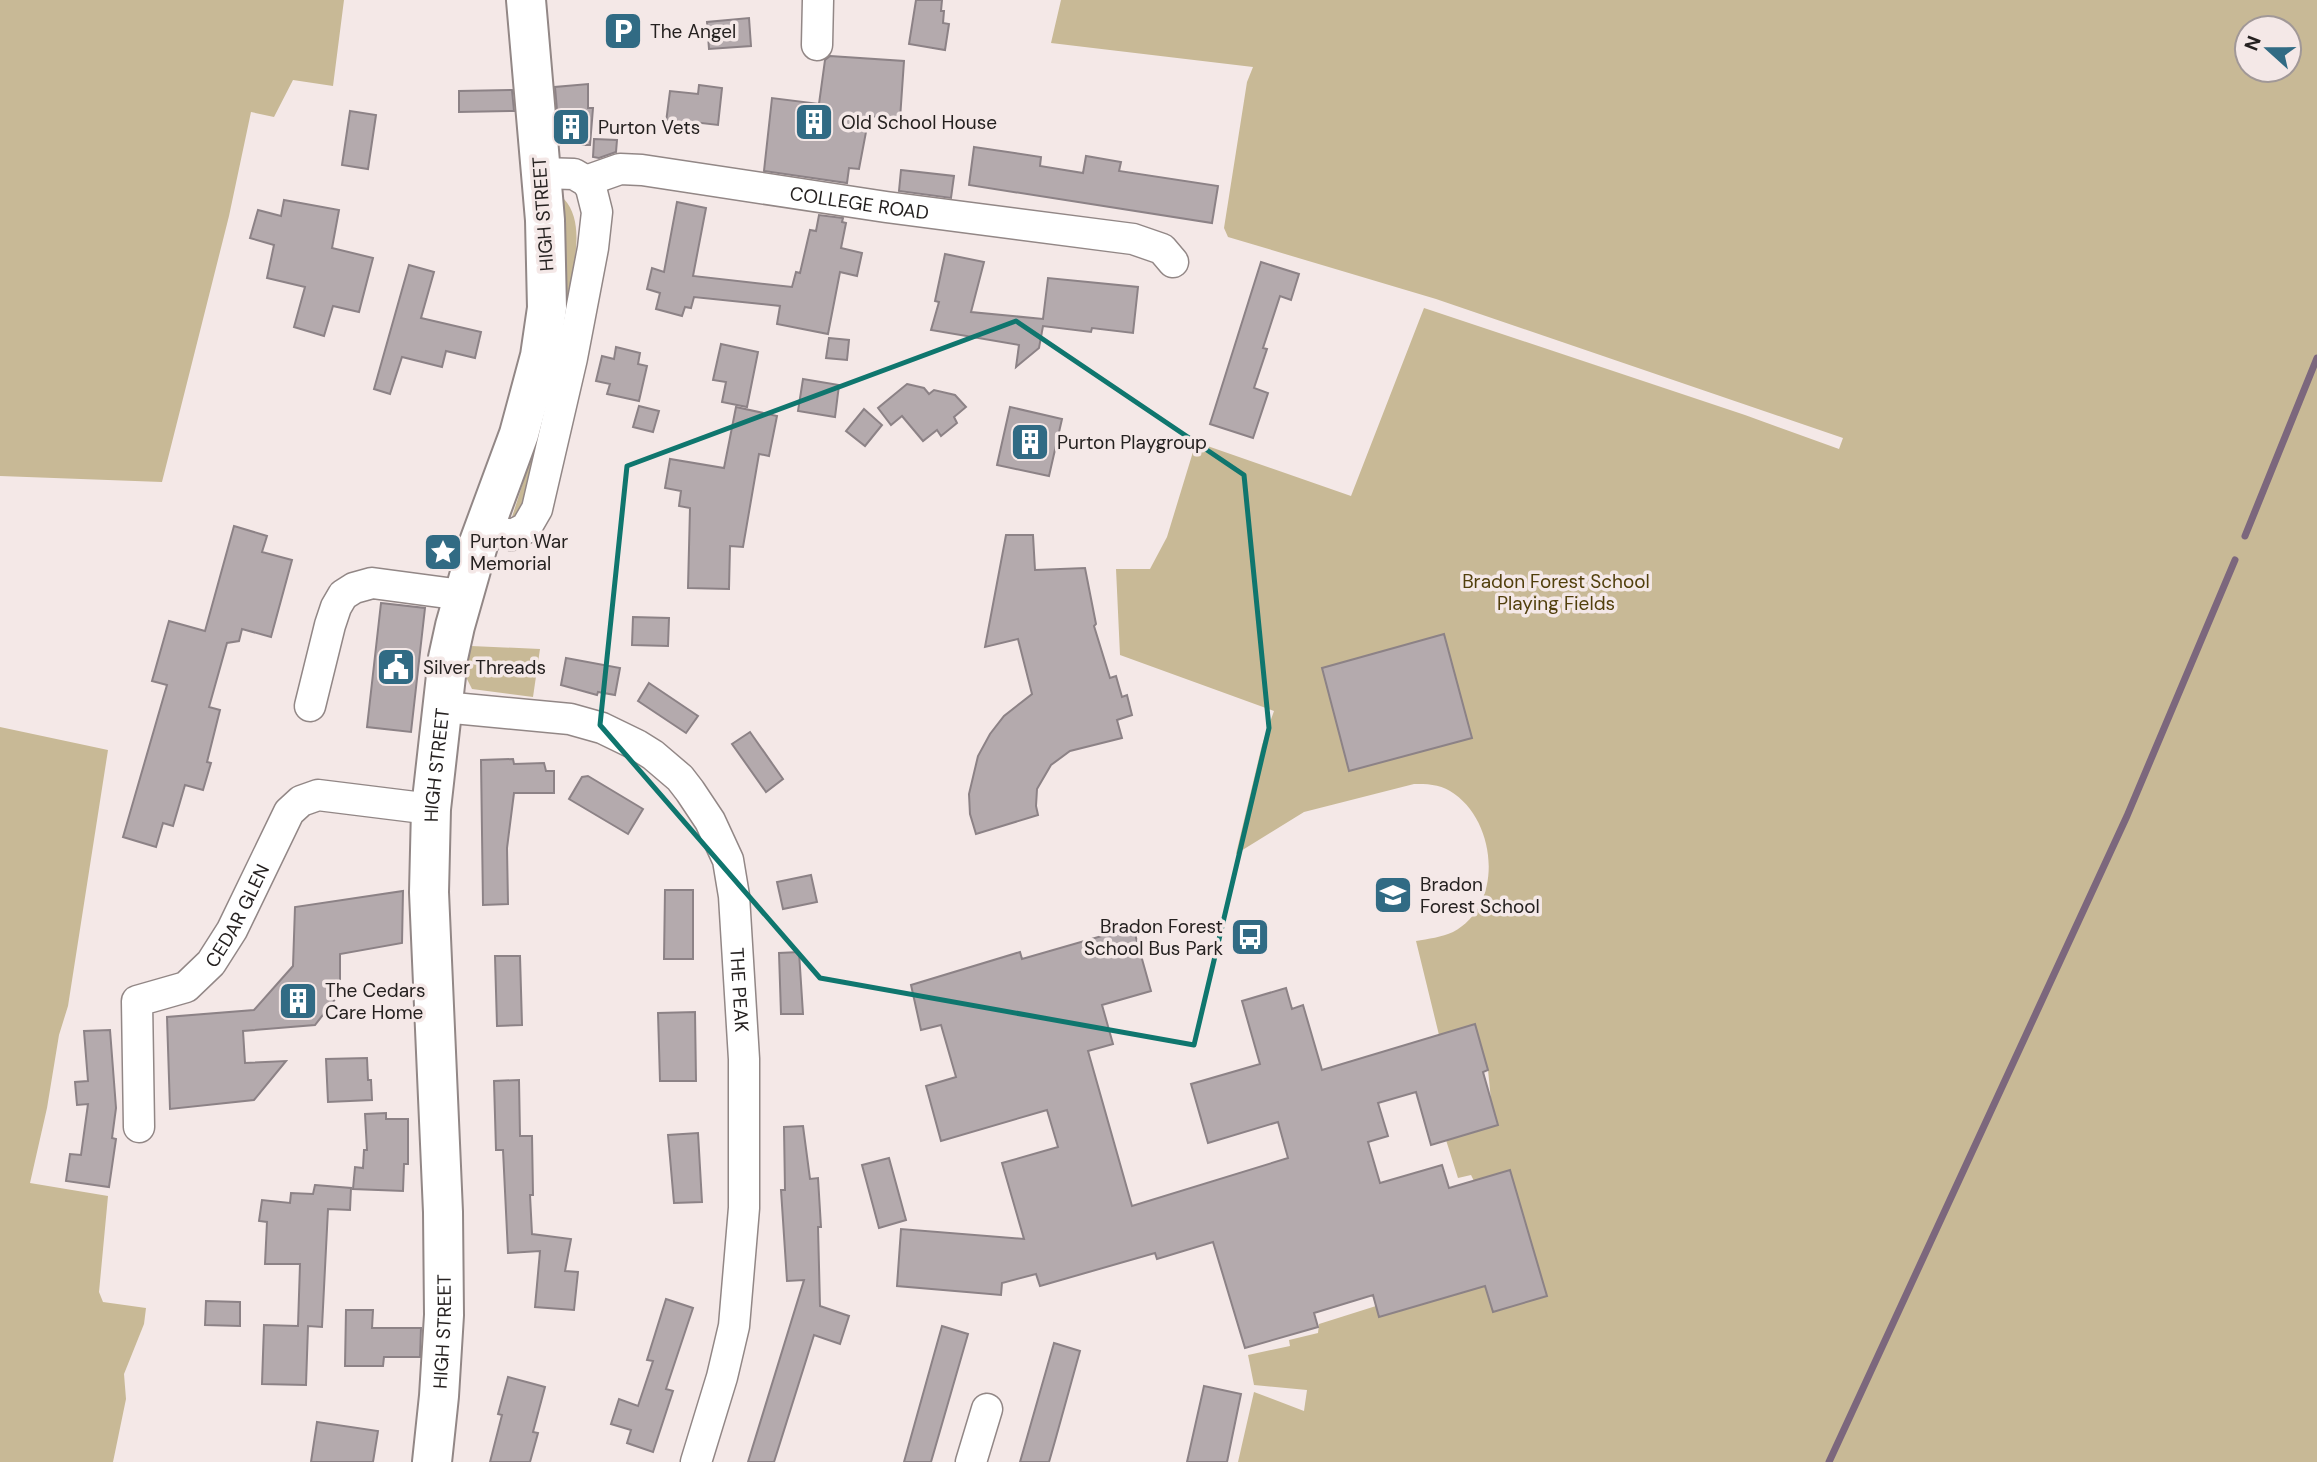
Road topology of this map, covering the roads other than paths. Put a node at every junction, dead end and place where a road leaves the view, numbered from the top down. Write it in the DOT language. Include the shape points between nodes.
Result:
graph roads {
  1 [pos="526,0"];
  2 [pos="818,0"];
  3 [pos="817,45"];
  4 [pos="541,173"];
  5 [pos="586,181"];
  6 [pos="1173,262"];
  7 [pos="485,529"];
  8 [pos="462,595"];
  9 [pos="310,706"];
  10 [pos="443,707"];
  11 [pos="431,809"];
  12 [pos="139,1127"];
  13 [pos="987,1409"];
  14 [pos="432,1462"];
  15 [pos="696,1462"];
  16 [pos="971,1462"];
  1 -- 4 [label="street, HIGH STREET"];
  2 -- 3 [label="street"];
  4 -- 5 [label="street" via="574,174"];
  4 -- 7 [label="street, HIGH STREET" via="548,286 540,356 519,434"];
  5 -- 6 [label="street, COLLEGE ROAD" via="620,169 642,170 1133,239 1162,249"];
  5 -- 7 [label="street" via="597,212 593,248 537,509 526,528 512,535"];
  7 -- 8 [label="street, HIGH STREET"];
  8 -- 9 [label="street" via="372,583 343,595 330,625"];
  8 -- 10 [label="street, HIGH STREET"];
  10 -- 11 [label="street, HIGH STREET"];
  10 -- 15 [label="street, THE PEAK" via="570,719 637,745 690,791 728,860 744,1059 744,1208 734,1326"];
  11 -- 12 [label="street, CEDAR GLEN" via="318,795 289,812 232,930 211,963 186,987 137,1001"];
  11 -- 14 [label="street, HIGH STREET" via="429,892 443,1212 439,1396"];
  13 -- 16 [label="street"];
}
